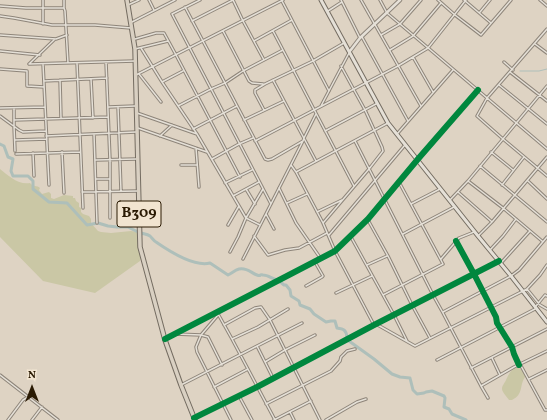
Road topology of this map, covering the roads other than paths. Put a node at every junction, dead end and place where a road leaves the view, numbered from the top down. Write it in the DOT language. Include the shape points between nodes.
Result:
graph roads {
  1 [pos="43,0"];
  2 [pos="64,0"];
  3 [pos="127,0"];
  4 [pos="139,0"];
  5 [pos="149,0"];
  6 [pos="168,0"];
  7 [pos="174,0"];
  8 [pos="200,0"];
  9 [pos="233,0"];
  10 [pos="282,0"];
  11 [pos="321,0"];
  12 [pos="361,0"];
  13 [pos="380,0"];
  14 [pos="400,0"];
  15 [pos="421,0"];
  16 [pos="438,0"];
  17 [pos="465,0"];
  18 [pos="490,0"];
  19 [pos="511,0"];
  20 [pos="540,0"];
  21 [pos="342,1"];
  22 [pos="169,3"];
  23 [pos="441,3"];
  24 [pos="128,5"];
  25 [pos="0,6"];
  26 [pos="547,6"];
  27 [pos="185,7"];
  28 [pos="43,8"];
  29 [pos="64,8"];
  30 [pos="154,10"];
  31 [pos="327,12"];
  32 [pos="480,12"];
  33 [pos="387,13"];
  34 [pos="455,15"];
  35 [pos="0,16"];
  36 [pos="292,20"];
  37 [pos="192,21"];
  38 [pos="243,21"];
  39 [pos="131,22"];
  40 [pos="491,22"];
  41 [pos="43,24"];
  42 [pos="375,24"];
  43 [pos="400,24"];
  44 [pos="66,25"];
  45 [pos="132,28"];
  46 [pos="547,30"];
  47 [pos="223,31"];
  48 [pos="273,31"];
  49 [pos="381,34"];
  50 [pos="0,35"];
  51 [pos="67,36"];
  52 [pos="414,36"];
  53 [pos="361,37"];
  54 [pos="56,39"];
  55 [pos="134,39"];
  56 [pos="168,41"];
  57 [pos="202,41"];
  58 [pos="254,41"];
  59 [pos="344,43"];
  60 [pos="535,44"];
  61 [pos="141,48"];
  62 [pos="189,48"];
  63 [pos="428,48"];
  64 [pos="135,49"];
  65 [pos="283,50"];
  66 [pos="390,50"];
  67 [pos="0,51"];
  68 [pos="350,52"];
  69 [pos="547,53"];
  70 [pos="40,55"];
  71 [pos="176,55"];
  72 [pos="413,57"];
  73 [pos="264,60"];
  74 [pos="135,61"];
  75 [pos="314,61"];
  76 [pos="106,62"];
  77 [pos="504,62"];
  78 [pos="68,63"];
  79 [pos="77,63"];
  80 [pos="43,64"];
  81 [pos="341,66"];
  82 [pos="398,66"];
  83 [pos="152,67"];
  84 [pos="0,69"];
  85 [pos="453,70"];
  86 [pos="512,70"];
  87 [pos="184,71"];
  88 [pos="243,71"];
  89 [pos="294,71"];
  90 [pos="510,72"];
  91 [pos="383,74"];
  92 [pos="137,75"];
  93 [pos="107,78"];
  94 [pos="78,79"];
  95 [pos="91,79"];
  96 [pos="60,80"];
  97 [pos="273,80"];
  98 [pos="44,81"];
  99 [pos="162,82"];
  100 [pos="225,83"];
  101 [pos="367,83"];
  102 [pos="265,84"];
  103 [pos="499,85"];
  104 [pos="547,86"];
  105 [pos="44,87"];
  106 [pos="211,89"];
  107 [pos="354,90"];
  108 [pos="478,90"];
  109 [pos="329,91"];
  110 [pos="433,93"];
  111 [pos="539,95"];
  112 [pos="197,96"];
  113 [pos="487,98"];
  114 [pos="284,101"];
  115 [pos="547,101"];
  116 [pos="161,102"];
  117 [pos="378,103"];
  118 [pos="137,106"];
  119 [pos="178,106"];
  120 [pos="237,106"];
  121 [pos="321,106"];
  122 [pos="421,106"];
  123 [pos="45,107"];
  124 [pos="108,107"];
  125 [pos="118,107"];
  126 [pos="0,108"];
  127 [pos="14,108"];
  128 [pos="528,109"];
  129 [pos="264,110"];
  130 [pos="314,110"];
  131 [pos="365,110"];
  132 [pos="223,112"];
  133 [pos="137,113"];
  134 [pos="316,114"];
  135 [pos="0,116"];
  136 [pos="108,117"];
  137 [pos="93,118"];
  138 [pos="46,119"];
  139 [pos="61,119"];
  140 [pos="79,119"];
  141 [pos="14,120"];
  142 [pos="209,120"];
  143 [pos="244,120"];
  144 [pos="294,120"];
  145 [pos="408,121"];
  146 [pos="388,123"];
  147 [pos="516,123"];
  148 [pos="547,124"];
  149 [pos="172,125"];
  150 [pos="14,126"];
  151 [pos="194,129"];
  152 [pos="138,130"];
  153 [pos="46,131"];
  154 [pos="325,131"];
  155 [pos="375,131"];
  156 [pos="108,133"];
  157 [pos="119,133"];
  158 [pos="80,134"];
  159 [pos="94,134"];
  160 [pos="197,134"];
  161 [pos="397,134"];
  162 [pos="46,136"];
  163 [pos="160,136"];
  164 [pos="253,138"];
  165 [pos="47,139"];
  166 [pos="503,139"];
  167 [pos="14,140"];
  168 [pos="304,140"];
  169 [pos="255,141"];
  170 [pos="355,141"];
  171 [pos="239,144"];
  172 [pos="405,144"];
  173 [pos="196,148"];
  174 [pos="547,149"];
  175 [pos="226,151"];
  176 [pos="336,151"];
  177 [pos="62,152"];
  178 [pos="81,152"];
  179 [pos="207,152"];
  180 [pos="491,152"];
  181 [pos="33,153"];
  182 [pos="47,153"];
  183 [pos="524,157"];
  184 [pos="547,157"];
  185 [pos="119,159"];
  186 [pos="138,159"];
  187 [pos="212,159"];
  188 [pos="418,159"];
  189 [pos="95,160"];
  190 [pos="110,160"];
  191 [pos="316,161"];
  192 [pos="181,165"];
  193 [pos="197,165"];
  194 [pos="291,165"];
  195 [pos="480,166"];
  196 [pos="538,168"];
  197 [pos="369,169"];
  198 [pos="253,170"];
  199 [pos="513,171"];
  200 [pos="296,172"];
  201 [pos="34,176"];
  202 [pos="547,176"];
  203 [pos="240,177"];
  204 [pos="110,179"];
  205 [pos="96,180"];
  206 [pos="375,180"];
  207 [pos="468,181"];
  208 [pos="527,181"];
  209 [pos="259,182"];
  210 [pos="399,182"];
  211 [pos="225,184"];
  212 [pos="49,185"];
  213 [pos="502,185"];
  214 [pos="354,186"];
  215 [pos="199,187"];
  216 [pos="279,188"];
  217 [pos="440,188"];
  218 [pos="246,189"];
  219 [pos="263,189"];
  220 [pos="110,191"];
  221 [pos="121,191"];
  222 [pos="139,191"];
  223 [pos="82,192"];
  224 [pos="96,192"];
  225 [pos="458,192"];
  226 [pos="64,193"];
  227 [pos="307,194"];
  228 [pos="515,195"];
  229 [pos="233,196"];
  230 [pos="343,199"];
  231 [pos="385,199"];
  232 [pos="547,199"];
  233 [pos="450,200"];
  234 [pos="287,203"];
  235 [pos="255,204"];
  236 [pos="271,204"];
  237 [pos="411,204"];
  238 [pos="238,206"];
  239 [pos="455,206"];
  240 [pos="83,208"];
  241 [pos="503,208"];
  242 [pos="317,212"];
  243 [pos="266,214"];
  244 [pos="110,218"];
  245 [pos="246,218"];
  246 [pos="516,219"];
  247 [pos="368,220"];
  248 [pos="492,222"];
  249 [pos="547,222"];
  250 [pos="97,223"];
  251 [pos="323,223"];
  252 [pos="422,224"];
  253 [pos="228,225"];
  254 [pos="260,225"];
  255 [pos="274,229"];
  256 [pos="530,231"];
  257 [pos="475,232"];
  258 [pos="328,234"];
  259 [pos="403,234"];
  260 [pos="254,236"];
  261 [pos="352,236"];
  262 [pos="478,236"];
  263 [pos="547,237"];
  264 [pos="456,241"];
  265 [pos="309,242"];
  266 [pos="543,242"];
  267 [pos="490,250"];
  268 [pos="335,251"];
  269 [pos="230,252"];
  270 [pos="388,256"];
  271 [pos="243,259"];
  272 [pos="321,259"];
  273 [pos="441,260"];
  274 [pos="315,262"];
  275 [pos="500,262"];
  276 [pos="367,265"];
  277 [pos="547,265"];
  278 [pos="422,274"];
  279 [pos="474,274"];
  280 [pos="372,276"];
  281 [pos="511,276"];
  282 [pos="353,285"];
  283 [pos="402,285"];
  284 [pos="306,286"];
  285 [pos="525,290"];
  286 [pos="482,291"];
  287 [pos="336,294"];
  288 [pos="383,295"];
  289 [pos="433,295"];
  290 [pos="547,296"];
  291 [pos="539,304"];
  292 [pos="412,305"];
  293 [pos="491,308"];
  294 [pos="536,308"];
  295 [pos="288,309"];
  296 [pos="547,309"];
  297 [pos="217,312"];
  298 [pos="443,313"];
  299 [pos="218,315"];
  300 [pos="394,315"];
  301 [pos="270,320"];
  302 [pos="547,322"];
  303 [pos="302,323"];
  304 [pos="375,324"];
  305 [pos="224,325"];
  306 [pos="500,327"];
  307 [pos="450,328"];
  308 [pos="547,329"];
  309 [pos="174,334"];
  310 [pos="201,335"];
  311 [pos="278,335"];
  312 [pos="315,335"];
  313 [pos="430,338"];
  314 [pos="165,339"];
  315 [pos="232,339"];
  316 [pos="407,342"];
  317 [pos="257,346"];
  318 [pos="460,347"];
  319 [pos="512,347"];
  320 [pos="285,350"];
  321 [pos="355,350"];
  322 [pos="547,351"];
  323 [pos="240,355"];
  324 [pos="492,358"];
  325 [pos="437,360"];
  326 [pos="265,362"];
  327 [pos="520,364"];
  328 [pos="222,365"];
  329 [pos="294,367"];
  330 [pos="471,368"];
  331 [pos="248,369"];
  332 [pos="547,370"];
  333 [pos="207,373"];
  334 [pos="0,375"];
  335 [pos="500,375"];
  336 [pos="273,378"];
  337 [pos="529,379"];
  338 [pos="181,385"];
  339 [pos="303,385"];
  340 [pos="481,386"];
  341 [pos="214,387"];
  342 [pos="257,387"];
  343 [pos="239,396"];
  344 [pos="28,397"];
  345 [pos="488,398"];
  346 [pos="366,399"];
  347 [pos="311,401"];
  348 [pos="223,404"];
  349 [pos="266,404"];
  350 [pos="42,407"];
  351 [pos="547,410"];
  352 [pos="290,412"];
  353 [pos="194,419"];
  354 [pos="8,420"];
  355 [pos="32,420"];
  356 [pos="58,420"];
  357 [pos="231,420"];
  358 [pos="252,420"];
  359 [pos="274,420"];
  360 [pos="294,420"];
  361 [pos="320,420"];
  362 [pos="326,420"];
  1 -- 28 [label="street"];
  2 -- 29 [label="street"];
  3 -- 24 [label="main road, B309"];
  4 -- 24 [label="street"];
  5 -- 30 [label="street"];
  6 -- 22 [label="street"];
  7 -- 22 [label="street"];
  8 -- 27 [label="street"];
  9 -- 37 [label="street"];
  9 -- 38 [label="street"];
  10 -- 36 [label="street"];
  10 -- 38 [label="street"];
  11 -- 31 [label="main road"];
  12 -- 42 [label="street"];
  13 -- 33 [label="street"];
  14 -- 33 [label="street"];
  15 -- 43 [label="street"];
  16 -- 23 [label="street"];
  17 -- 32 [label="street"];
  17 -- 34 [label="street"];
  18 -- 32 [label="street"];
  19 -- 40 [label="street"];
  20 -- 26 [label="street"];
  21 -- 31 [label="street"];
  21 -- 53 [label="street"];
  22 -- 30 [label="street"];
  23 -- 34 [label="street"];
  23 -- 52 [label="street"];
  24 -- 39 [label="main road, B309"];
  25 -- 28 [label="street"];
  27 -- 37 [label="street"];
  27 -- 62 [label="street" via="172,14"];
  28 -- 29 [label="street"];
  28 -- 41 [label="street"];
  29 -- 44 [label="street"];
  30 -- 39 [label="street"];
  31 -- 59 [label="main road"];
  32 -- 40 [label="street"];
  33 -- 42 [label="street"];
  33 -- 43 [label="street"];
  34 -- 40 [label="street" via="480,34"];
  34 -- 63 [label="street"];
  35 -- 41 [label="street"];
  36 -- 48 [label="street"];
  36 -- 75 [label="street"];
  37 -- 57 [label="street"];
  38 -- 47 [label="street"];
  38 -- 58 [label="street"];
  39 -- 45 [label="main road, B309"];
  41 -- 44 [label="street"];
  42 -- 49 [label="street"];
  42 -- 53 [label="street"];
  43 -- 49 [label="street"];
  43 -- 52 [label="street"];
  44 -- 45 [label="street"];
  44 -- 51 [label="street"];
  45 -- 55 [label="main road, B309"];
  46 -- 60 [label="street"];
  47 -- 57 [label="street"];
  47 -- 88 [label="street"];
  48 -- 58 [label="street"];
  48 -- 65 [label="street"];
  49 -- 66 [label="street"];
  50 -- 54 [label="street"];
  51 -- 54 [label="street"];
  51 -- 78 [label="street"];
  52 -- 63 [label="street"];
  52 -- 66 [label="street"];
  53 -- 68 [label="street"];
  53 -- 91 [label="street"];
  54 -- 70 [label="street"];
  55 -- 56 [label="street" via="164,33"];
  55 -- 64 [label="main road, B309"];
  56 -- 61 [label="street"];
  56 -- 71 [label="street"];
  57 -- 62 [label="street"];
  57 -- 100 [label="street"];
  58 -- 73 [label="street"];
  59 -- 68 [label="main road"];
  59 -- 75 [label="street"];
  60 -- 69 [label="street"];
  60 -- 86 [label="street"];
  61 -- 64 [label="street"];
  61 -- 83 [label="street"];
  62 -- 71 [label="street"];
  62 -- 106 [label="street"];
  63 -- 72 [label="street"];
  63 -- 85 [label="street"];
  64 -- 74 [label="main road, B309"];
  65 -- 73 [label="street"];
  65 -- 89 [label="street"];
  66 -- 82 [label="street"];
  67 -- 70 [label="street"];
  68 -- 81 [label="street"];
  68 -- 101 [label="main road"];
  70 -- 80 [label="street" via="30,64"];
  71 -- 83 [label="street"];
  71 -- 87 [label="street"];
  72 -- 82 [label="street"];
  72 -- 110 [label="street"];
  73 -- 88 [label="street"];
  74 -- 76 [label="street"];
  74 -- 92 [label="main road, B309"];
  75 -- 89 [label="street"];
  75 -- 109 [label="street"];
  76 -- 79 [label="street"];
  76 -- 93 [label="street"];
  77 -- 86 [label="street"];
  78 -- 79 [label="street"];
  78 -- 80 [label="street"];
  79 -- 94 [label="street"];
  80 -- 98 [label="street"];
  81 -- 107 [label="street"];
  81 -- 109 [label="street"];
  82 -- 91 [label="street"];
  82 -- 122 [label="street"];
  83 -- 92 [label="street"];
  83 -- 99 [label="street"];
  84 -- 105 [label="street" via="27,71 27,86"];
  85 -- 108 [label="street"];
  85 -- 110 [label="street"];
  86 -- 90 [label="street"];
  87 -- 99 [label="street"];
  87 -- 112 [label="street"];
  88 -- 100 [label="street"];
  88 -- 102 [label="street" via="252,83"];
  89 -- 97 [label="street"];
  89 -- 130 [label="street"];
  90 -- 103 [label="street"];
  90 -- 111 [label="street"];
  91 -- 101 [label="street"];
  91 -- 145 [label="street"];
  92 -- 116 [label="street"];
  92 -- 118 [label="main road, B309"];
  93 -- 95 [label="street"];
  93 -- 124 [label="street"];
  94 -- 95 [label="street"];
  94 -- 96 [label="street"];
  94 -- 140 [label="street"];
  95 -- 137 [label="street"];
  96 -- 98 [label="street"];
  96 -- 139 [label="street"];
  97 -- 102 [label="street"];
  97 -- 114 [label="street"];
  98 -- 105 [label="street"];
  99 -- 119 [label="street"];
  100 -- 106 [label="street"];
  100 -- 120 [label="street"];
  101 -- 107 [label="street"];
  101 -- 117 [label="main road"];
  102 -- 129 [label="street" via="255,91"];
  103 -- 113 [label="street"];
  103 -- 128 [label="street"];
  104 -- 111 [label="street"];
  105 -- 123 [label="street"];
  106 -- 112 [label="street"];
  106 -- 132 [label="street"];
  107 -- 121 [label="street"];
  107 -- 131 [label="street"];
  108 -- 113 [label="street"];
  108 -- 188 [label="street"];
  109 -- 121 [label="street"];
  110 -- 122 [label="street"];
  111 -- 115 [label="street"];
  111 -- 128 [label="street"];
  112 -- 119 [label="street"];
  112 -- 142 [label="street"];
  113 -- 147 [label="street"];
  113 -- 166 [label="street" via="477,116"];
  114 -- 129 [label="street"];
  114 -- 144 [label="street"];
  117 -- 131 [label="street"];
  117 -- 146 [label="main road"];
  118 -- 125 [label="street"];
  118 -- 133 [label="main road, B309"];
  119 -- 151 [label="street"];
  120 -- 132 [label="street"];
  120 -- 143 [label="street"];
  121 -- 130 [label="street"];
  122 -- 145 [label="street"];
  123 -- 127 [label="street"];
  123 -- 138 [label="street"];
  124 -- 125 [label="street"];
  124 -- 136 [label="street"];
  125 -- 157 [label="street"];
  126 -- 127 [label="street"];
  127 -- 141 [label="street"];
  128 -- 147 [label="street"];
  128 -- 148 [label="street"];
  129 -- 143 [label="street"];
  130 -- 134 [label="street"];
  130 -- 144 [label="street"];
  131 -- 154 [label="street"];
  131 -- 155 [label="street"];
  132 -- 142 [label="street"];
  132 -- 171 [label="street"];
  133 -- 149 [label="street"];
  133 -- 152 [label="main road, B309"];
  134 -- 154 [label="street"];
  134 -- 168 [label="street"];
  135 -- 150 [label="street"];
  136 -- 137 [label="street"];
  136 -- 156 [label="street"];
  137 -- 140 [label="street"];
  138 -- 139 [label="street"];
  138 -- 141 [label="street"];
  138 -- 153 [label="street"];
  139 -- 140 [label="street"];
  140 -- 158 [label="street"];
  141 -- 150 [label="street"];
  142 -- 151 [label="street"];
  142 -- 175 [label="street"];
  143 -- 164 [label="street"];
  144 -- 168 [label="street"];
  144 -- 169 [label="street"];
  145 -- 161 [label="street"];
  146 -- 155 [label="street"];
  146 -- 161 [label="main road"];
  147 -- 166 [label="street"];
  147 -- 174 [label="street"];
  149 -- 160 [label="street"];
  149 -- 163 [label="street"];
  150 -- 153 [label="street" via="23,132"];
  150 -- 167 [label="street"];
  151 -- 160 [label="street"];
  152 -- 157 [label="street"];
  152 -- 163 [label="street"];
  152 -- 186 [label="main road, B309"];
  153 -- 162 [label="street"];
  154 -- 176 [label="street"];
  155 -- 170 [label="street"];
  155 -- 197 [label="street" via="383,151"];
  156 -- 157 [label="street"];
  156 -- 159 [label="street"];
  156 -- 190 [label="street"];
  157 -- 185 [label="street"];
  158 -- 159 [label="street"];
  158 -- 162 [label="street"];
  158 -- 178 [label="street"];
  159 -- 189 [label="street"];
  160 -- 179 [label="street"];
  161 -- 172 [label="main road"];
  162 -- 165 [label="street"];
  163 -- 173 [label="street"];
  164 -- 169 [label="street"];
  164 -- 171 [label="street"];
  165 -- 167 [label="street"];
  165 -- 182 [label="street"];
  166 -- 180 [label="street"];
  166 -- 183 [label="street"];
  167 -- 181 [label="street" via="16,152"];
  168 -- 169 [label="street" via="268,160"];
  168 -- 191 [label="street"];
  168 -- 194 [label="street"];
  170 -- 176 [label="street"];
  170 -- 197 [label="street"];
  171 -- 175 [label="street"];
  171 -- 198 [label="street"];
  172 -- 188 [label="main road"];
  172 -- 206 [label="street"];
  173 -- 179 [label="street"];
  173 -- 193 [label="street"];
  175 -- 187 [label="street"];
  175 -- 203 [label="street"];
  176 -- 191 [label="street"];
  176 -- 214 [label="street"];
  177 -- 178 [label="street"];
  177 -- 182 [label="street"];
  177 -- 226 [label="street"];
  178 -- 223 [label="street"];
  179 -- 187 [label="street"];
  180 -- 195 [label="street"];
  180 -- 199 [label="street"];
  181 -- 182 [label="street"];
  181 -- 201 [label="street"];
  182 -- 212 [label="street"];
  183 -- 196 [label="street"];
  183 -- 199 [label="street"];
  184 -- 196 [label="street"];
  185 -- 186 [label="street"];
  185 -- 190 [label="street"];
  185 -- 221 [label="street"];
  186 -- 222 [label="main road, B309"];
  187 -- 211 [label="street"];
  188 -- 210 [label="street"];
  188 -- 217 [label="main road"];
  189 -- 190 [label="street"];
  189 -- 205 [label="street"];
  190 -- 204 [label="street"];
  191 -- 200 [label="street"];
  192 -- 193 [label="street"];
  193 -- 215 [label="street"];
  194 -- 200 [label="street"];
  194 -- 216 [label="street"];
  195 -- 207 [label="street"];
  195 -- 213 [label="street"];
  196 -- 202 [label="street"];
  196 -- 208 [label="street"];
  197 -- 206 [label="street"];
  197 -- 214 [label="street"];
  198 -- 203 [label="street"];
  198 -- 209 [label="street"];
  199 -- 213 [label="street"];
  200 -- 227 [label="street"];
  203 -- 211 [label="street"];
  204 -- 205 [label="street"];
  204 -- 220 [label="street"];
  205 -- 224 [label="street"];
  206 -- 231 [label="street"];
  206 -- 258 [label="street"];
  207 -- 225 [label="street"];
  207 -- 241 [label="street"];
  208 -- 228 [label="street"];
  208 -- 232 [label="street"];
  209 -- 218 [label="street"];
  209 -- 219 [label="street"];
  210 -- 231 [label="street"];
  210 -- 237 [label="street"];
  211 -- 229 [label="street"];
  213 -- 228 [label="street"];
  214 -- 230 [label="street"];
  216 -- 234 [label="street"];
  216 -- 236 [label="street"];
  217 -- 233 [label="main road"];
  217 -- 237 [label="street"];
  218 -- 229 [label="street"];
  218 -- 235 [label="street"];
  219 -- 235 [label="street"];
  219 -- 236 [label="street"];
  220 -- 221 [label="street"];
  220 -- 224 [label="street"];
  220 -- 244 [label="street"];
  221 -- 222 [label="street"];
  222 -- 314 [label="main road, B309" via="140,247"];
  223 -- 224 [label="street"];
  223 -- 240 [label="street"];
  224 -- 250 [label="street"];
  225 -- 233 [label="street"];
  225 -- 248 [label="street"];
  227 -- 234 [label="street"];
  227 -- 242 [label="street"];
  228 -- 241 [label="street"];
  228 -- 249 [label="street"];
  229 -- 238 [label="street"];
  230 -- 242 [label="street"];
  230 -- 251 [label="street"];
  231 -- 247 [label="street"];
  231 -- 259 [label="street"];
  233 -- 239 [label="main road"];
  234 -- 265 [label="street"];
  235 -- 245 [label="street"];
  236 -- 243 [label="street"];
  237 -- 252 [label="street"];
  238 -- 245 [label="street"];
  238 -- 253 [label="street"];
  239 -- 252 [label="street"];
  239 -- 257 [label="main road"];
  241 -- 246 [label="street"];
  241 -- 248 [label="street"];
  242 -- 251 [label="street"];
  243 -- 254 [label="street"];
  243 -- 255 [label="street"];
  245 -- 254 [label="street"];
  245 -- 269 [label="street"];
  246 -- 256 [label="street"];
  246 -- 267 [label="street"];
  247 -- 261 [label="street"];
  247 -- 270 [label="street"];
  248 -- 262 [label="street"];
  251 -- 258 [label="street"];
  252 -- 259 [label="street"];
  252 -- 273 [label="street"];
  254 -- 260 [label="street"];
  256 -- 266 [label="street"];
  256 -- 275 [label="street"];
  257 -- 262 [label="main road"];
  257 -- 264 [label="street"];
  258 -- 265 [label="street"];
  258 -- 268 [label="street"];
  259 -- 278 [label="street"];
  260 -- 265 [label="street" via="268,255 299,248"];
  260 -- 271 [label="street"];
  261 -- 268 [label="street"];
  261 -- 276 [label="street"];
  262 -- 267 [label="main road"];
  263 -- 266 [label="street"];
  264 -- 273 [label="street"];
  264 -- 279 [label="street"];
  265 -- 272 [label="street"];
  266 -- 281 [label="street"];
  267 -- 275 [label="main road"];
  268 -- 272 [label="street"];
  268 -- 282 [label="street"];
  270 -- 276 [label="street"];
  270 -- 283 [label="street"];
  272 -- 274 [label="street"];
  273 -- 278 [label="street" via="443,264"];
  274 -- 284 [label="street" via="323,276"];
  274 -- 297 [label="street"];
  275 -- 279 [label="street"];
  275 -- 281 [label="main road"];
  276 -- 280 [label="street"];
  277 -- 285 [label="street"];
  278 -- 283 [label="street"];
  278 -- 289 [label="street"];
  279 -- 286 [label="street"];
  279 -- 289 [label="street"];
  280 -- 282 [label="street"];
  280 -- 288 [label="street"];
  281 -- 285 [label="main road"];
  281 -- 286 [label="street"];
  282 -- 287 [label="street"];
  282 -- 304 [label="street"];
  283 -- 288 [label="street"];
  283 -- 292 [label="street"];
  285 -- 291 [label="street"];
  285 -- 293 [label="street"];
  285 -- 294 [label="main road"];
  286 -- 293 [label="street"];
  286 -- 298 [label="street"];
  288 -- 300 [label="street"];
  289 -- 292 [label="street"];
  289 -- 298 [label="street"];
  290 -- 291 [label="street" via="545,295"];
  291 -- 294 [label="street"];
  291 -- 296 [label="street"];
  292 -- 300 [label="street"];
  292 -- 313 [label="street"];
  293 -- 306 [label="street"];
  293 -- 307 [label="street"];
  294 -- 302 [label="main road"];
  294 -- 306 [label="street"];
  295 -- 301 [label="street"];
  297 -- 299 [label="street"];
  297 -- 309 [label="street"];
  298 -- 307 [label="street"];
  299 -- 305 [label="street"];
  299 -- 310 [label="street"];
  300 -- 304 [label="street"];
  300 -- 316 [label="street"];
  301 -- 305 [label="street" via="261,307"];
  301 -- 311 [label="street"];
  301 -- 315 [label="street"];
  303 -- 311 [label="street"];
  304 -- 316 [label="street"];
  304 -- 329 [label="street"];
  305 -- 315 [label="street"];
  306 -- 318 [label="street"];
  306 -- 319 [label="street"];
  307 -- 313 [label="street"];
  307 -- 318 [label="street"];
  308 -- 319 [label="street"];
  309 -- 310 [label="street"];
  309 -- 314 [label="street"];
  310 -- 328 [label="street" via="208,337"];
  310 -- 333 [label="street" via="196,350"];
  311 -- 317 [label="street"];
  311 -- 320 [label="street"];
  312 -- 320 [label="street"];
  313 -- 316 [label="street" via="415,346"];
  314 -- 338 [label="main road, B309"];
  315 -- 323 [label="street"];
  317 -- 323 [label="street"];
  317 -- 326 [label="street"];
  318 -- 325 [label="street"];
  318 -- 330 [label="street"];
  319 -- 324 [label="street"];
  319 -- 327 [label="street"];
  320 -- 326 [label="street"];
  320 -- 329 [label="street"];
  321 -- 339 [label="street" via="341,357 331,371"];
  322 -- 327 [label="street"];
  323 -- 328 [label="street"];
  323 -- 331 [label="street"];
  324 -- 330 [label="street"];
  324 -- 335 [label="street"];
  326 -- 336 [label="street"];
  327 -- 335 [label="street"];
  327 -- 337 [label="street"];
  328 -- 333 [label="street"];
  329 -- 336 [label="street"];
  329 -- 339 [label="street"];
  330 -- 340 [label="street"];
  331 -- 341 [label="street"];
  331 -- 342 [label="street"];
  332 -- 337 [label="street"];
  333 -- 338 [label="street"];
  333 -- 341 [label="street"];
  334 -- 344 [label="street"];
  335 -- 340 [label="street"];
  336 -- 342 [label="street"];
  337 -- 351 [label="street"];
  338 -- 353 [label="main road, B309"];
  339 -- 347 [label="street"];
  339 -- 349 [label="street"];
  340 -- 345 [label="street"];
  341 -- 348 [label="street"];
  342 -- 343 [label="street"];
  342 -- 349 [label="street"];
  343 -- 348 [label="street"];
  343 -- 358 [label="street"];
  344 -- 350 [label="street"];
  344 -- 354 [label="street"];
  346 -- 362 [label="street"];
  347 -- 352 [label="street"];
  347 -- 361 [label="street"];
  348 -- 353 [label="street"];
  348 -- 357 [label="street"];
  349 -- 359 [label="street"];
  350 -- 355 [label="street"];
  350 -- 356 [label="street"];
  352 -- 359 [label="street"];
  352 -- 360 [label="street"];
}
